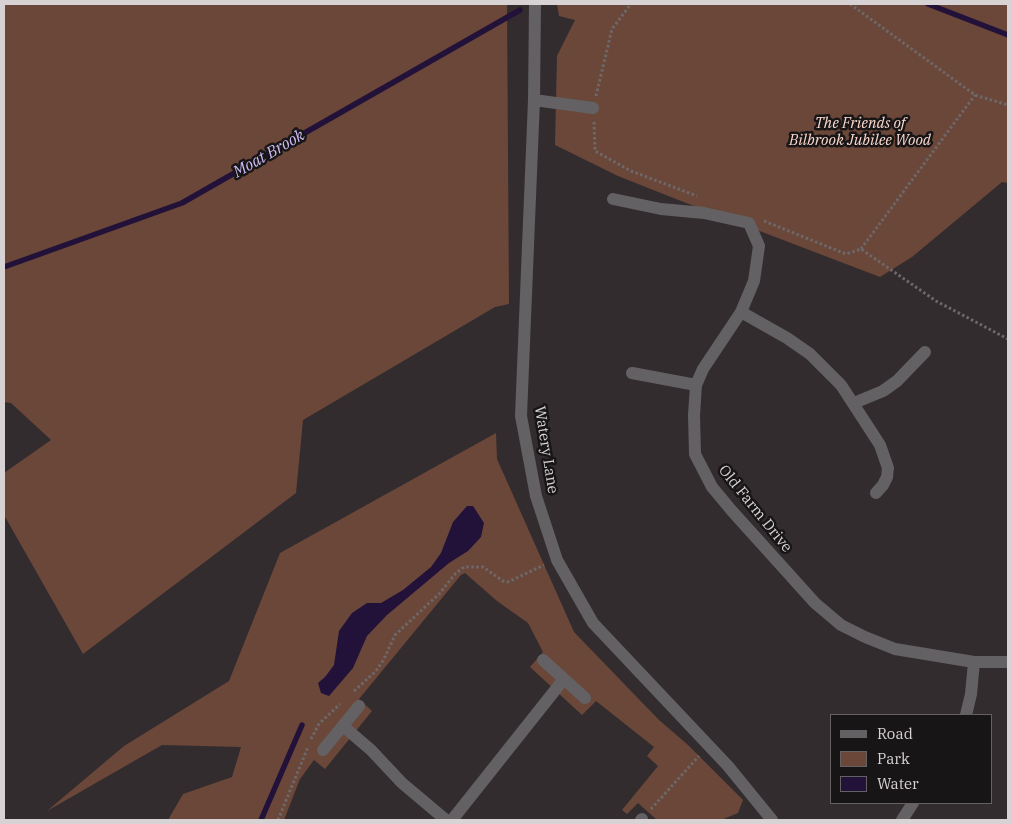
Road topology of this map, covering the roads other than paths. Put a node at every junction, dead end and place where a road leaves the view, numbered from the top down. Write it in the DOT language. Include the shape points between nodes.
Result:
graph roads {
  1 [pos="535,4"];
  2 [pos="534,100"];
  3 [pos="593,108"];
  4 [pos="613,199"];
  5 [pos="741,312"];
  6 [pos="925,352"];
  7 [pos="632,373"];
  8 [pos="696,385"];
  9 [pos="854,403"];
  10 [pos="876,493"];
  11 [pos="544,660"];
  12 [pos="974,662"];
  13 [pos="1008,662"];
  14 [pos="564,679"];
  15 [pos="585,698"];
  16 [pos="359,706"];
  17 [pos="966,714"];
  18 [pos="343,726"];
  19 [pos="323,750"];
  20 [pos="912,804"];
  21 [pos="446,820"];
  22 [pos="452,820"];
  23 [pos="772,820"];
  24 [pos="902,820"];
  1 -- 2 [label="street, Watery Lane"];
  2 -- 3 [label="street"];
  2 -- 23 [label="street, Watery Lane" via="521,416 536,496 555,554 593,623 710,746"];
  4 -- 5 [label="street, Old Farm Drive" via="749,223 759,246 754,281"];
  5 -- 8 [label="street, Old Farm Drive"];
  5 -- 9 [label="street" via="810,354"];
  6 -- 9 [label="street" via="890,386"];
  7 -- 8 [label="street"];
  8 -- 12 [label="street, Old Farm Drive" via="694,440 695,454 702,470 732,511 815,603 841,625 895,650"];
  9 -- 10 [label="street" via="880,445 888,468 887,477"];
  11 -- 14 [label="street"];
  12 -- 13 [label="street, Old Farm Drive"];
  12 -- 17 [label="street" via="972,694"];
  14 -- 15 [label="street"];
  14 -- 22 [label="street"];
  16 -- 18 [label="street"];
  18 -- 19 [label="street"];
  18 -- 21 [label="street"];
  20 -- 24 [label="street"];
}
